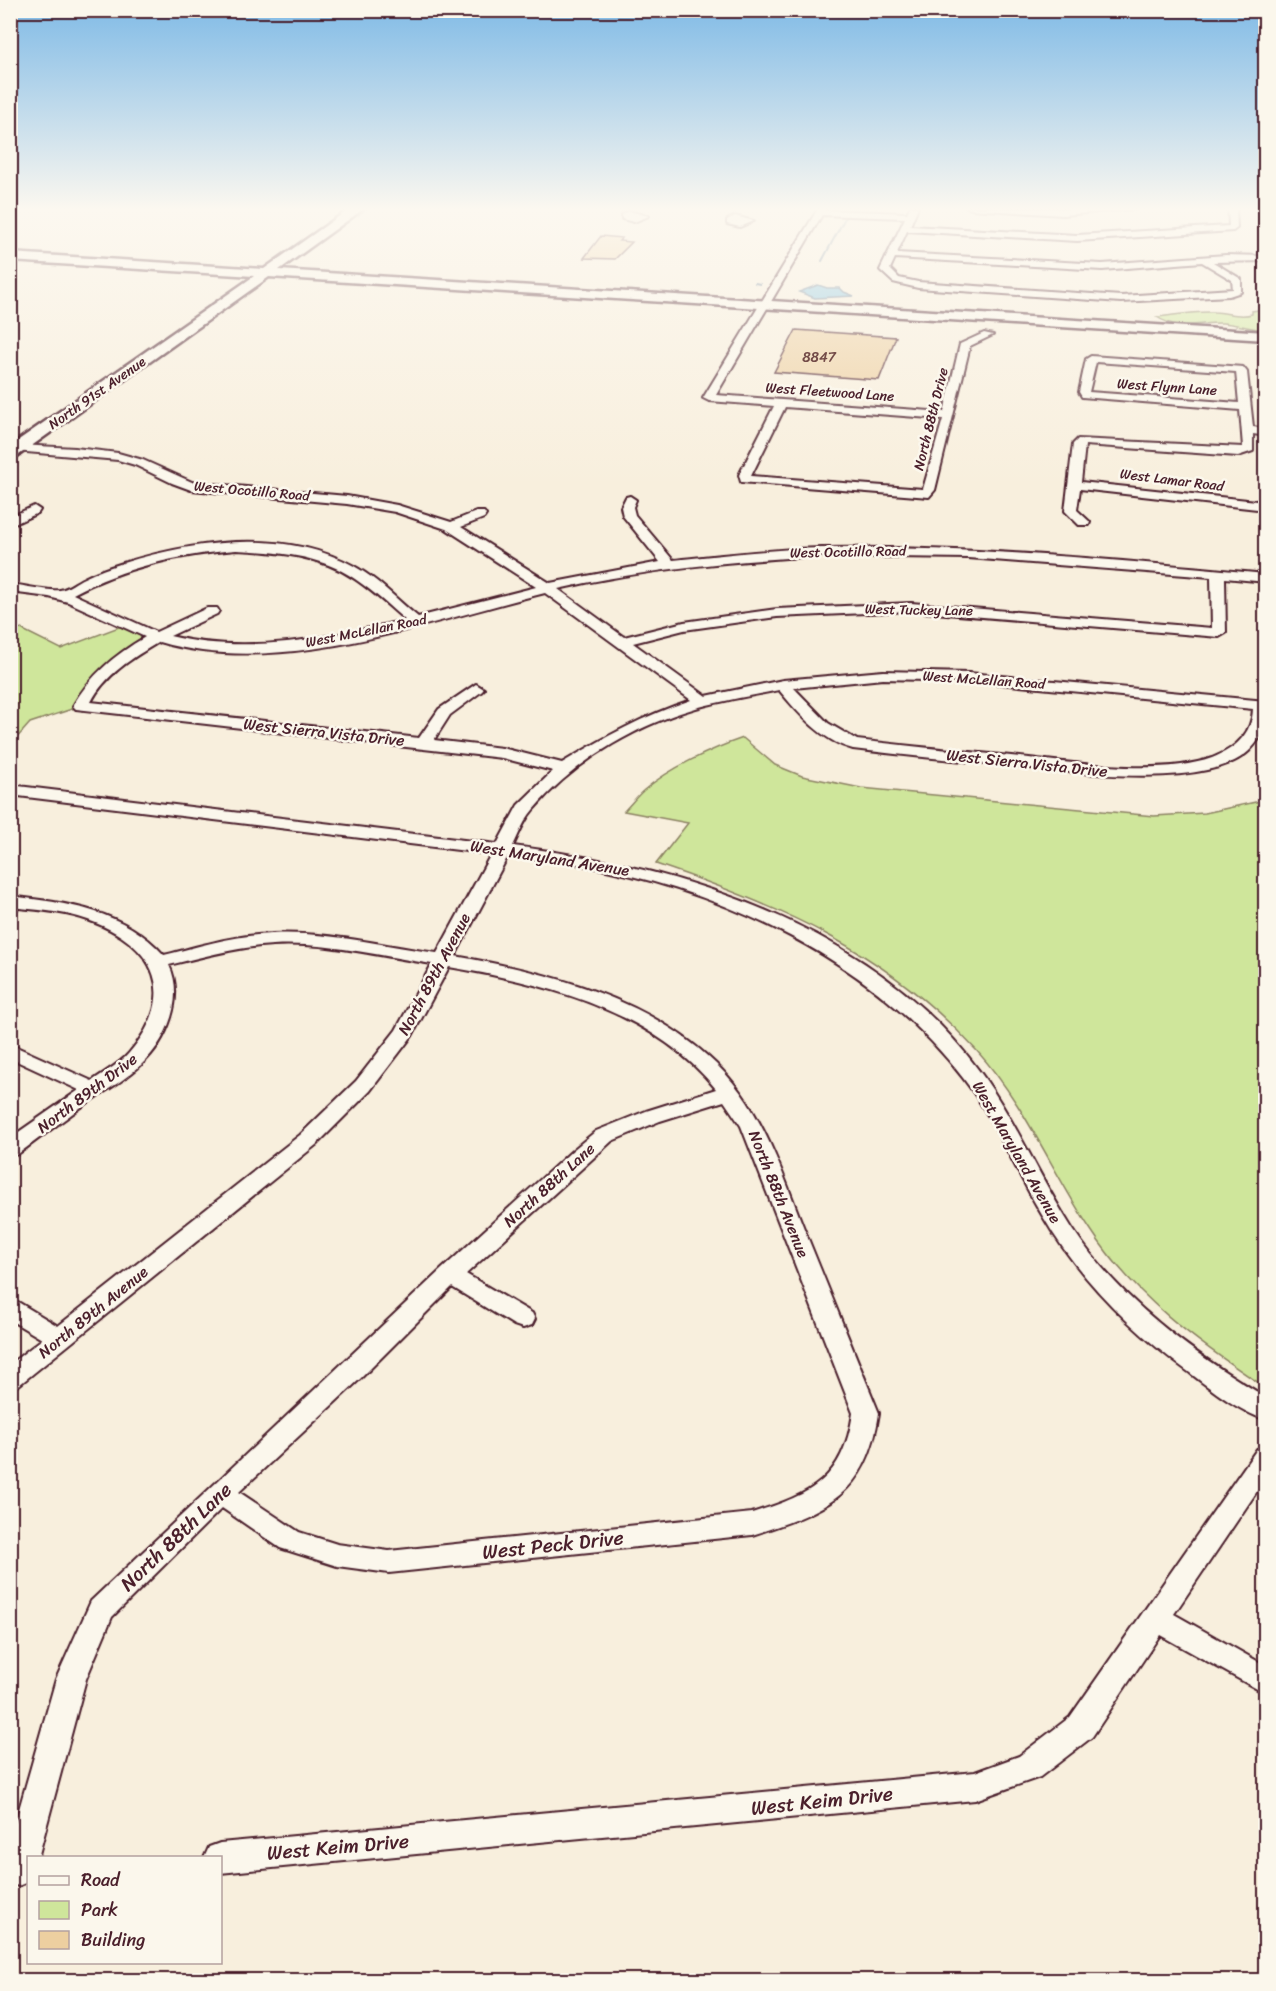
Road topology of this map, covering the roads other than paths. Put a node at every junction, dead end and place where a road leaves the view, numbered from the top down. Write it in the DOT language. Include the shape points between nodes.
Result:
graph roads {
  1 [pos="207,300"];
  2 [pos="231,300"];
  3 [pos="655,300"];
  4 [pos="680,300"];
  5 [pos="767,300"];
  6 [pos="763,307"];
  7 [pos="182,317"];
  8 [pos="990,330"];
  9 [pos="1266,336"];
  10 [pos="1266,342"];
  11 [pos="163,347"];
  12 [pos="964,350"];
  13 [pos="781,403"];
  14 [pos="1245,407"];
  15 [pos="949,416"];
  16 [pos="1247,429"];
  17 [pos="1266,431"];
  18 [pos="15,452"];
  19 [pos="1074,485"];
  20 [pos="630,500"];
  21 [pos="1266,506"];
  22 [pos="34,510"];
  23 [pos="480,515"];
  24 [pos="10,522"];
  25 [pos="1084,522"];
  26 [pos="452,526"];
  27 [pos="154,541"];
  28 [pos="163,554"];
  29 [pos="669,564"];
  30 [pos="1218,573"];
  31 [pos="1266,578"];
  32 [pos="10,588"];
  33 [pos="549,589"];
  34 [pos="62,595"];
  35 [pos="212,611"];
  36 [pos="416,622"];
  37 [pos="159,638"];
  38 [pos="622,642"];
  39 [pos="783,685"];
  40 [pos="476,689"];
  41 [pos="704,701"];
  42 [pos="1263,706"];
  43 [pos="424,742"];
  44 [pos="564,769"];
  45 [pos="10,790"];
  46 [pos="501,848"];
  47 [pos="10,901"];
  48 [pos="442,959"];
  49 [pos="159,962"];
  50 [pos="10,1050"];
  51 [pos="95,1090"];
  52 [pos="729,1092"];
  53 [pos="10,1149"];
  54 [pos="450,1275"];
  55 [pos="10,1308"];
  56 [pos="523,1318"];
  57 [pos="60,1339"];
  58 [pos="10,1378"];
  59 [pos="1266,1410"];
  60 [pos="865,1436"];
  61 [pos="1266,1456"];
  62 [pos="220,1493"];
  63 [pos="1157,1618"];
  64 [pos="1266,1681"];
  65 [pos="222,1858"];
  66 [pos="19,1870"];
  1 -- 7 [label="main road, North 91st Avenue"];
  2 -- 11 [label="main road, North 91st Avenue"];
  3 -- 6 [label="main road"];
  4 -- 6 [label="main road"];
  5 -- 6 [label="street"];
  6 -- 8 [label="main road"];
  6 -- 13 [label="street, West Fleetwood Lane" via="709,398"];
  7 -- 11 [label="main road" via="179,326 157,344"];
  7 -- 18 [label="main road, North 91st Avenue" via="57,402 44,418 12,442"];
  8 -- 9 [label="main road"];
  8 -- 10 [label="main road"];
  8 -- 12 [label="street, North 88th Drive"];
  8 -- 12 [label="street, North 88th Drive" via="965,344"];
  11 -- 18 [label="main road, North 91st Avenue"];
  12 -- 15 [label="street, North 88th Drive"];
  13 -- 15 [label="street, West Fleetwood Lane"];
  13 -- 15 [label="street, North 88th Drive" via="745,479 925,494"];
  14 -- 14 [label="street, West Flynn Lane" via="1239,369 1091,359 1084,392"];
  14 -- 16 [label="street"];
  16 -- 17 [label="street"];
  16 -- 19 [label="street" via="1247,452 1082,441"];
  18 -- 26 [label="street, West Ocotillo Road" via="125,458 191,486 347,500 397,509"];
  19 -- 21 [label="street, West Lamar Road"];
  19 -- 25 [label="street" via="1071,511"];
  20 -- 29 [label="street" via="629,516"];
  22 -- 24 [label="street"];
  23 -- 26 [label="street"];
  26 -- 33 [label="street, West Ocotillo Road"];
  27 -- 28 [label="street"];
  28 -- 34 [label="street" via="106,572"];
  28 -- 36 [label="street" via="250,547 301,552 356,572"];
  29 -- 30 [label="street, West Ocotillo Road" via="811,547 946,551"];
  29 -- 33 [label="street, West Ocotillo Road"];
  30 -- 31 [label="street, West Ocotillo Road"];
  30 -- 38 [label="street, West Tuckey Lane" via="1219,633 978,611 900,608 777,613 684,626"];
  32 -- 34 [label="street, West McLellan Road"];
  33 -- 36 [label="street, West McLellan Road"];
  33 -- 38 [label="street"];
  34 -- 37 [label="street, West McLellan Road"];
  35 -- 37 [label="street"];
  36 -- 37 [label="street, West McLellan Road" via="326,647 197,645"];
  37 -- 43 [label="street, West Sierra Vista Drive" via="112,666 86,692 81,706"];
  38 -- 41 [label="street"];
  39 -- 41 [label="street, West McLellan Road"];
  39 -- 42 [label="street, West McLellan Road" via="848,677 925,675"];
  39 -- 42 [label="street, West Sierra Vista Drive" via="830,734 853,744 1111,771 1172,770 1233,754 1254,736"];
  40 -- 43 [label="street" via="444,712"];
  41 -- 44 [label="street, North 89th Avenue" via="642,723"];
  43 -- 44 [label="street, West Sierra Vista Drive" via="502,753"];
  44 -- 46 [label="street, North 89th Avenue" via="524,809"];
  45 -- 46 [label="street, West Maryland Avenue"];
  46 -- 48 [label="street, North 89th Avenue"];
  46 -- 59 [label="street, West Maryland Avenue" via="610,866 712,895 804,937 876,982 927,1025 970,1073 1066,1236 1101,1280 1194,1363"];
  47 -- 49 [label="street" via="95,917 129,932"];
  48 -- 49 [label="street, North 88th Avenue" via="275,939"];
  48 -- 52 [label="street, North 88th Avenue" via="530,976 610,1002 666,1034 703,1063"];
  48 -- 57 [label="street, North 89th Avenue" via="405,1032 337,1114"];
  49 -- 51 [label="street, North 89th Drive" via="169,989 163,1017 151,1041 135,1060"];
  50 -- 51 [label="street"];
  51 -- 53 [label="street, North 89th Drive"];
  52 -- 54 [label="street, North 88th Lane" via="604,1136"];
  52 -- 60 [label="street, North 88th Avenue" via="752,1126 859,1392 866,1413"];
  54 -- 56 [label="street"];
  54 -- 62 [label="street, North 88th Lane"];
  55 -- 57 [label="street"];
  57 -- 58 [label="street, North 89th Avenue"];
  60 -- 62 [label="street, West Peck Drive" via="855,1460 830,1491 798,1510 752,1524 389,1562 338,1555 290,1540"];
  61 -- 63 [label="street, West Keim Drive"];
  62 -- 66 [label="street, North 88th Lane" via="101,1609 71,1679"];
  63 -- 64 [label="street"];
  63 -- 65 [label="street, West Keim Drive" via="1081,1727 1029,1767 975,1786"];
}
